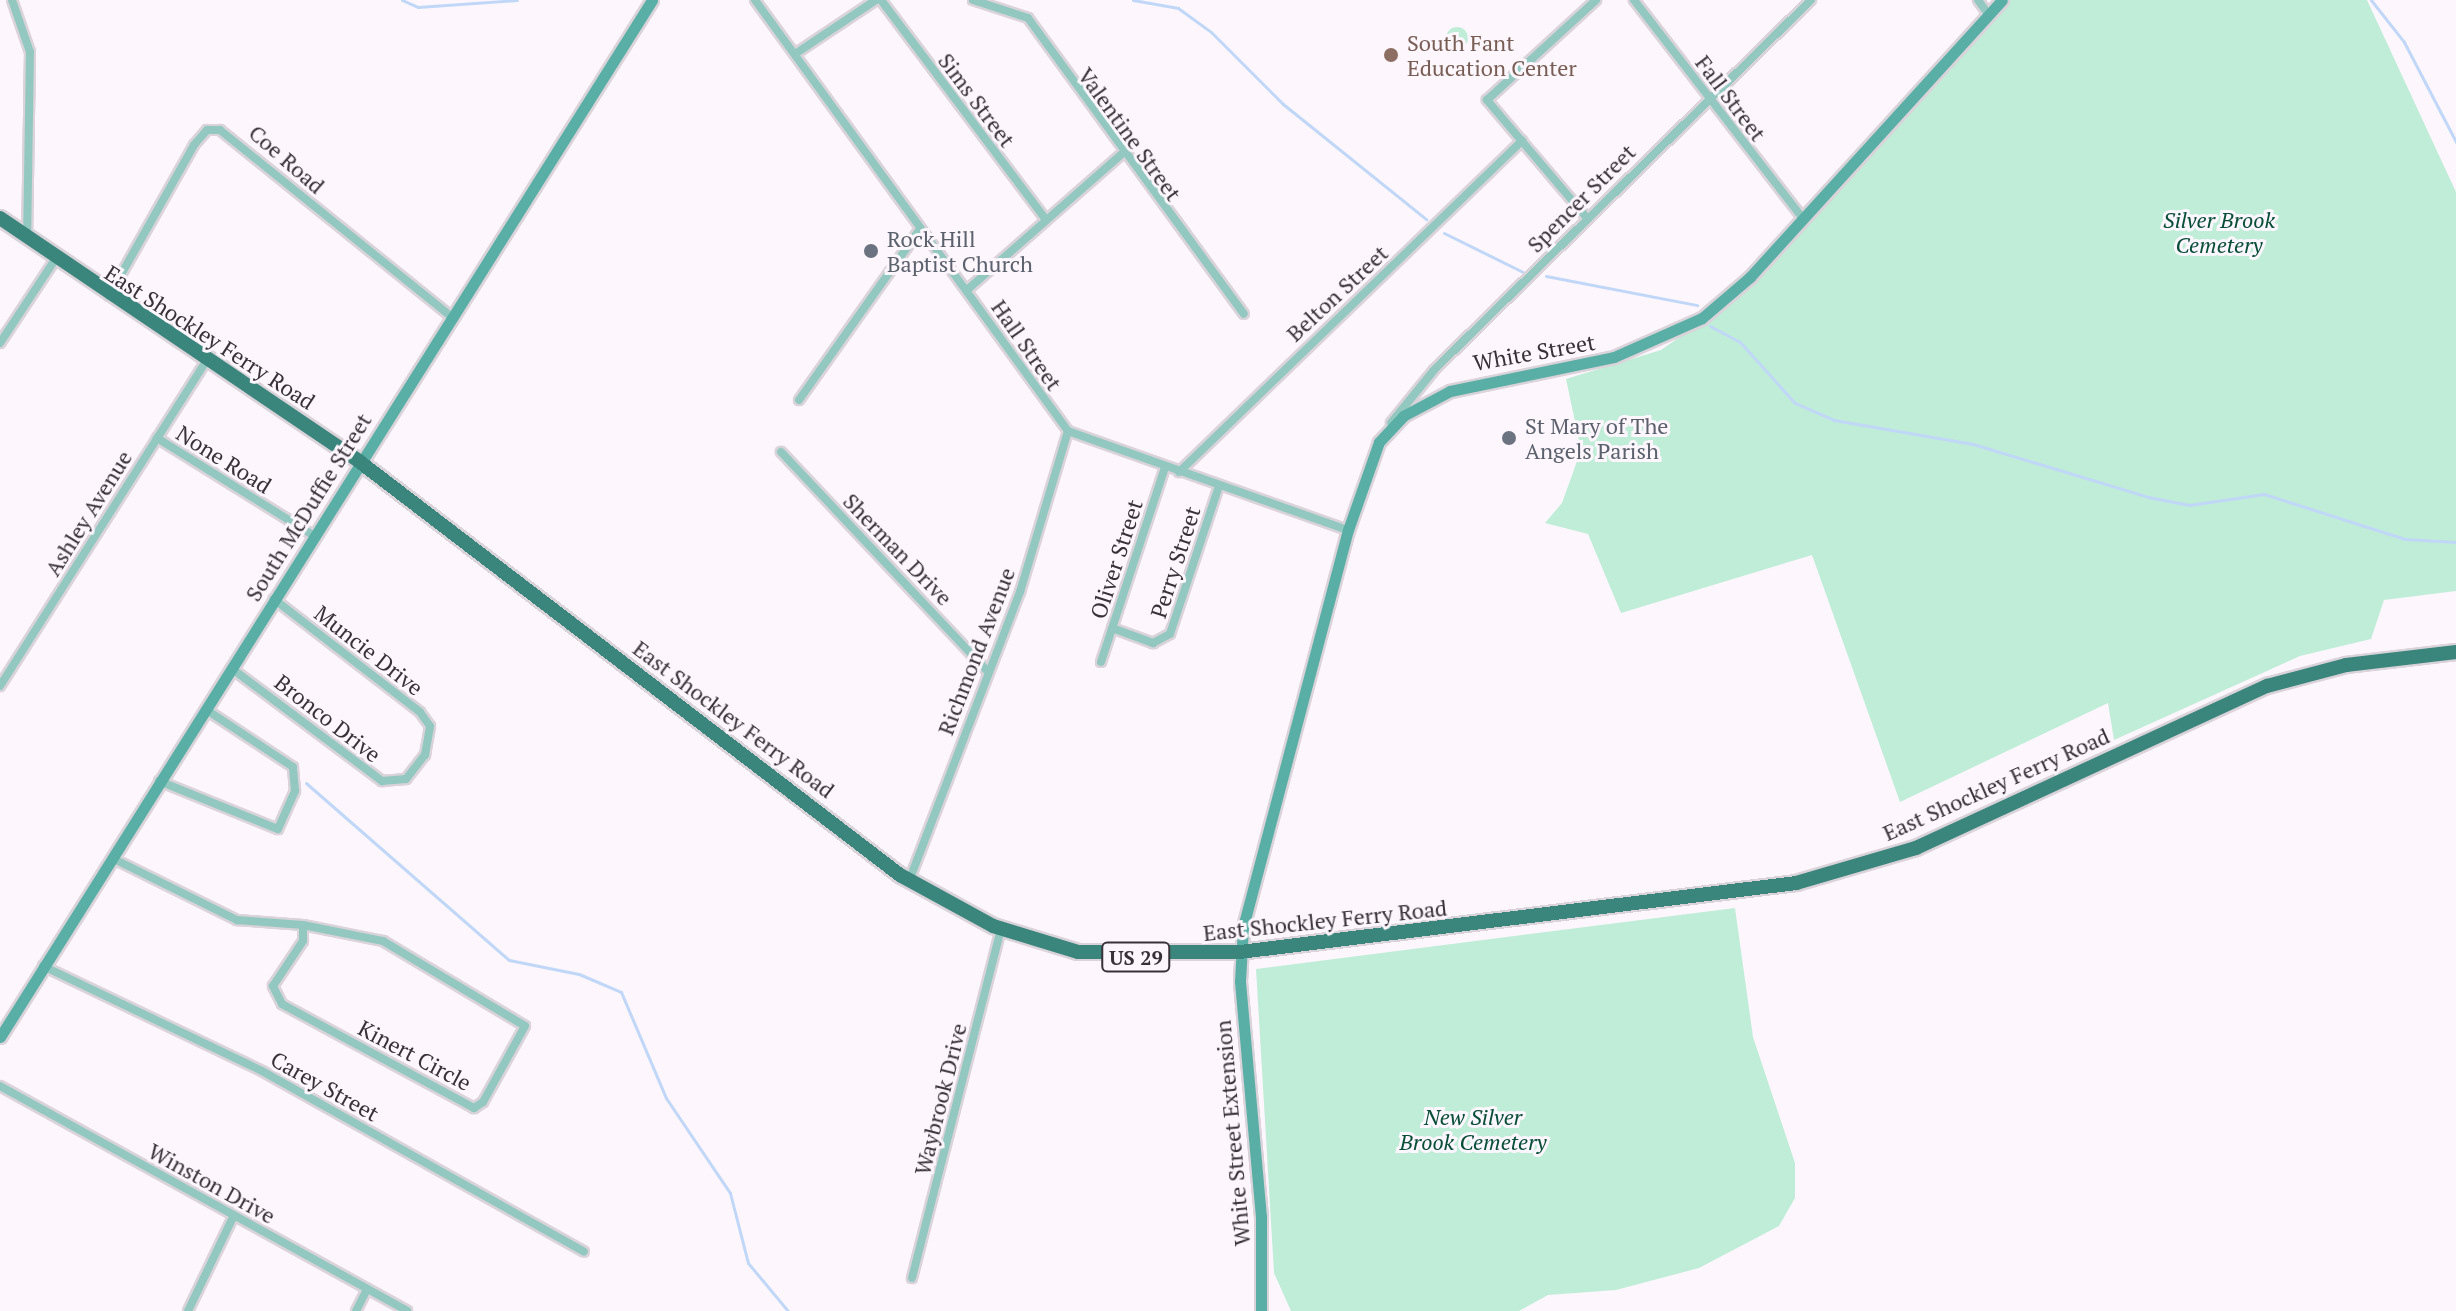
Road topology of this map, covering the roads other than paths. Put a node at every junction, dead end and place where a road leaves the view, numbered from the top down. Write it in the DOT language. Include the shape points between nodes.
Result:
graph roads {
  1 [pos="12,0"];
  2 [pos="652,0"];
  3 [pos="755,0"];
  4 [pos="879,0"];
  5 [pos="973,0"];
  6 [pos="1596,0"];
  7 [pos="1634,0"];
  8 [pos="1811,0"];
  9 [pos="1978,0"];
  10 [pos="2002,0"];
  11 [pos="1988,14"];
  12 [pos="795,54"];
  13 [pos="1707,96"];
  14 [pos="1522,141"];
  15 [pos="1122,154"];
  16 [pos="1801,216"];
  17 [pos="0,218"];
  18 [pos="1587,218"];
  19 [pos="1046,220"];
  20 [pos="920,229"];
  21 [pos="27,240"];
  22 [pos="54,261"];
  23 [pos="967,290"];
  24 [pos="109,297"];
  25 [pos="1244,314"];
  26 [pos="452,317"];
  27 [pos="0,343"];
  28 [pos="207,360"];
  29 [pos="799,400"];
  30 [pos="1068,431"];
  31 [pos="1387,431"];
  32 [pos="157,438"];
  33 [pos="781,452"];
  34 [pos="360,462"];
  35 [pos="1165,467"];
  36 [pos="1179,472"];
  37 [pos="1219,486"];
  38 [pos="1348,530"];
  39 [pos="313,535"];
  40 [pos="274,599"];
  41 [pos="1112,628"];
  42 [pos="2456,652"];
  43 [pos="1101,662"];
  44 [pos="231,668"];
  45 [pos="988,672"];
  46 [pos="0,686"];
  47 [pos="205,709"];
  48 [pos="430,738"];
  49 [pos="159,781"];
  50 [pos="112,858"];
  51 [pos="909,881"];
  52 [pos="303,925"];
  53 [pos="1001,929"];
  54 [pos="1240,952"];
  55 [pos="43,966"];
  56 [pos="4,1021"];
  57 [pos="0,1037"];
  58 [pos="0,1086"];
  59 [pos="234,1215"];
  60 [pos="584,1252"];
  61 [pos="912,1278"];
  62 [pos="367,1289"];
  63 [pos="188,1311"];
  64 [pos="356,1311"];
  65 [pos="407,1311"];
  66 [pos="1261,1311"];
  1 -- 21 [label="street" via="30,52"];
  2 -- 26 [label="street, South McDuffie Street"];
  3 -- 12 [label="street, Hall Street"];
  4 -- 12 [label="street"];
  4 -- 19 [label="street, Sims Street"];
  5 -- 15 [label="street, Valentine Street" via="1028,18"];
  6 -- 14 [label="street" via="1487,100"];
  7 -- 13 [label="street, Fall Street"];
  8 -- 13 [label="street, Spencer Street"];
  9 -- 11 [label="street"];
  10 -- 11 [label="street, White Street"];
  11 -- 16 [label="street, White Street"];
  12 -- 20 [label="street, Hall Street"];
  13 -- 16 [label="street, Fall Street"];
  13 -- 18 [label="street, Spencer Street"];
  14 -- 18 [label="street"];
  14 -- 36 [label="street, Belton Street"];
  15 -- 19 [label="street"];
  15 -- 25 [label="street, Valentine Street"];
  16 -- 31 [label="street, White Street" via="1750,277 1685,328 1614,357 1450,391"];
  17 -- 21 [label="highway, East Shockley Ferry Road / US 29"];
  18 -- 31 [label="street, Spencer Street" via="1412,394"];
  19 -- 23 [label="street"];
  20 -- 23 [label="street, Hall Street"];
  20 -- 29 [label="street"];
  21 -- 22 [label="highway, East Shockley Ferry Road / US 29"];
  22 -- 24 [label="highway, East Shockley Ferry Road / US 29"];
  22 -- 27 [label="street"];
  23 -- 30 [label="street, Hall Street"];
  24 -- 26 [label="street, Coe Road" via="194,145 207,130 220,130"];
  24 -- 28 [label="highway, East Shockley Ferry Road / US 29"];
  26 -- 34 [label="street, South McDuffie Street"];
  28 -- 32 [label="street, Ashley Avenue"];
  28 -- 34 [label="highway, East Shockley Ferry Road / US 29"];
  30 -- 35 [label="street"];
  30 -- 45 [label="street, Richmond Avenue"];
  31 -- 38 [label="street"];
  32 -- 39 [label="street, None Road"];
  32 -- 46 [label="street, Ashley Avenue"];
  33 -- 45 [label="street, Sherman Drive"];
  34 -- 39 [label="street, South McDuffie Street"];
  34 -- 51 [label="highway, East Shockley Ferry Road / US 29"];
  35 -- 36 [label="street"];
  35 -- 41 [label="street, Oliver Street"];
  36 -- 37 [label="street"];
  37 -- 38 [label="street"];
  37 -- 41 [label="street, Perry Street" via="1170,634 1153,643"];
  38 -- 54 [label="street"];
  39 -- 40 [label="street, South McDuffie Street"];
  40 -- 44 [label="street, South McDuffie Street"];
  40 -- 48 [label="street, Muncie Drive" via="420,712"];
  41 -- 43 [label="street, Oliver Street"];
  42 -- 54 [label="highway, East Shockley Ferry Road / US 29" via="2346,665 2255,690 1940,838 1830,875"];
  44 -- 47 [label="street, South McDuffie Street"];
  44 -- 48 [label="street, Bronco Drive" via="382,781 413,773"];
  45 -- 51 [label="street, Richmond Avenue"];
  47 -- 49 [label="street, South McDuffie Street"];
  47 -- 49 [label="street" via="293,767 295,791 278,829"];
  49 -- 50 [label="street, South McDuffie Street"];
  50 -- 52 [label="street, Kinert Circle" via="237,920"];
  50 -- 55 [label="street, South McDuffie Street"];
  51 -- 53 [label="highway, East Shockley Ferry Road / US 29"];
  52 -- 52 [label="street, Kinert Circle" via="383,941 525,1026 483,1102 474,1108 282,1004 273,986 303,941"];
  53 -- 54 [label="highway, East Shockley Ferry Road / US 29" via="1109,955"];
  53 -- 61 [label="street, Waybrook Drive"];
  54 -- 66 [label="street, White Street Extension"];
  55 -- 56 [label="street, South McDuffie Street"];
  55 -- 60 [label="street, Carey Street" via="262,1071"];
  56 -- 57 [label="street, South McDuffie Street"];
  58 -- 59 [label="street, Winston Drive"];
  59 -- 62 [label="street, Winston Drive"];
  59 -- 63 [label="street"];
  62 -- 64 [label="street"];
  62 -- 65 [label="street, Winston Drive"];
}
